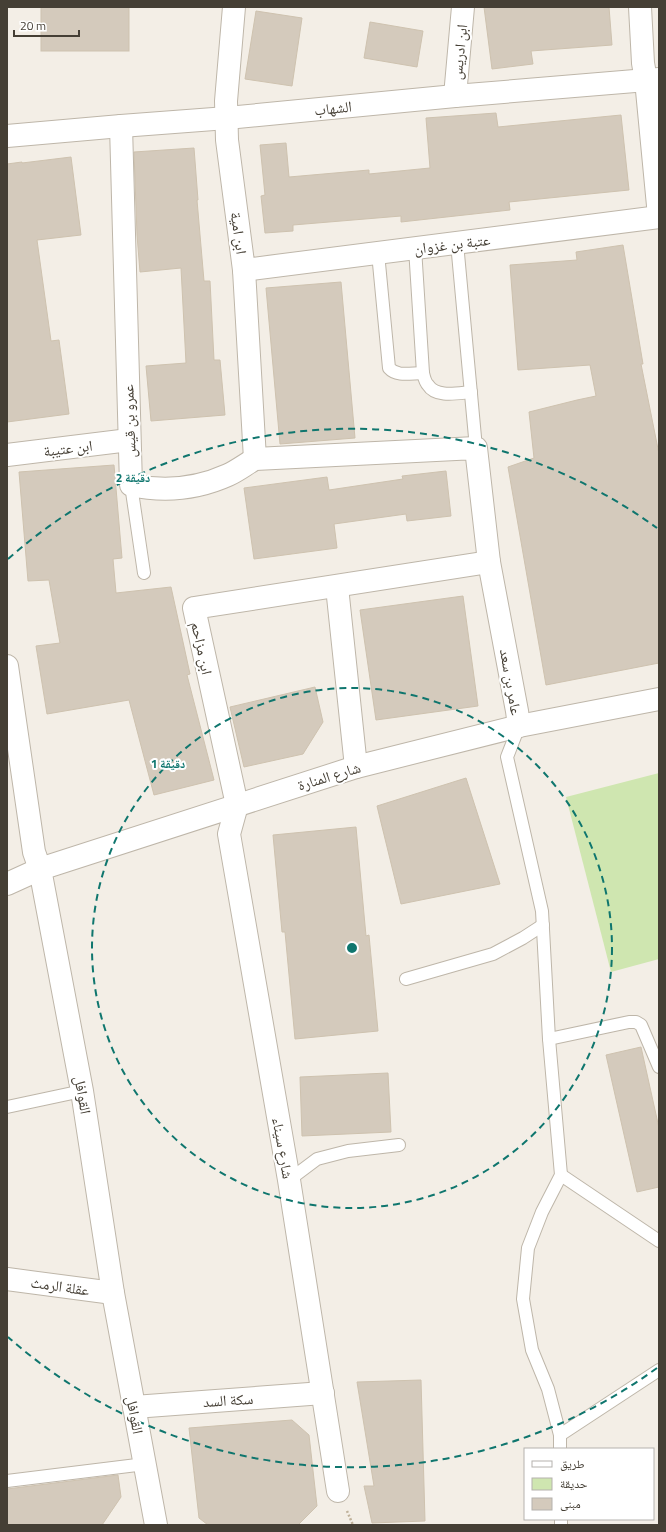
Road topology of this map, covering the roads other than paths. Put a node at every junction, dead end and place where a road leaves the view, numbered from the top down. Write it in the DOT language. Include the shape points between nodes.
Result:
graph roads {
  1 [pos="234,7"];
  2 [pos="463,7"];
  3 [pos="640,7"];
  4 [pos="652,79"];
  5 [pos="455,96"];
  6 [pos="226,118"];
  7 [pos="121,126"];
  8 [pos="7,136"];
  9 [pos="659,217"];
  10 [pos="457,243"];
  11 [pos="415,248"];
  12 [pos="378,253"];
  13 [pos="244,270"];
  14 [pos="423,373"];
  15 [pos="471,392"];
  16 [pos="130,440"];
  17 [pos="476,448"];
  18 [pos="7,455"];
  19 [pos="255,459"];
  20 [pos="131,485"];
  21 [pos="489,562"];
  22 [pos="144,573"];
  23 [pos="337,587"];
  24 [pos="7,666"];
  25 [pos="659,699"];
  26 [pos="519,726"];
  27 [pos="356,767"];
  28 [pos="237,805"];
  29 [pos="40,868"];
  30 [pos="7,884"];
  31 [pos="543,925"];
  32 [pos="406,979"];
  33 [pos="549,1038"];
  34 [pos="659,1067"];
  35 [pos="82,1091"];
  36 [pos="7,1107"];
  37 [pos="399,1145"];
  38 [pos="561,1175"];
  39 [pos="289,1180"];
  40 [pos="659,1241"];
  41 [pos="7,1279"];
  42 [pos="113,1293"];
  43 [pos="659,1370"];
  44 [pos="323,1393"];
  45 [pos="134,1406"];
  46 [pos="560,1435"];
  47 [pos="560,1448"];
  48 [pos="144,1464"];
  49 [pos="7,1481"];
  50 [pos="338,1491"];
  51 [pos="156,1525"];
  1 -- 6 [label="street, ابن امية"];
  2 -- 5 [label="street, ابن ادريس"];
  3 -- 4 [label="street" via="643,63"];
  4 -- 5 [label="street, الشهاب"];
  4 -- 9 [label="street"];
  5 -- 6 [label="street, الشهاب"];
  6 -- 7 [label="street, الشهاب"];
  6 -- 13 [label="street, ابن امية"];
  7 -- 8 [label="street, الشهاب"];
  7 -- 16 [label="street, عمرو بن قيس"];
  9 -- 10 [label="street, عتبة بن غزوان"];
  10 -- 11 [label="street, عتبة بن غزوان"];
  10 -- 15 [label="lane"];
  11 -- 12 [label="street, عتبة بن غزوان"];
  11 -- 14 [label="lane"];
  12 -- 13 [label="street, عتبة بن غزوان"];
  12 -- 14 [label="lane" via="389,368 397,374"];
  13 -- 19 [label="street, ابن امية"];
  14 -- 15 [label="lane" via="428,386 435,391"];
  15 -- 17 [label="lane"];
  16 -- 18 [label="street, ابن عتيبة"];
  16 -- 20 [label="street, عمرو بن قيس"];
  17 -- 19 [label="street"];
  17 -- 21 [label="street, عامر بن سعد"];
  19 -- 20 [label="street" via="229,475 173,490"];
  20 -- 22 [label="lane"];
  21 -- 23 [label="street, ابن مزاحم"];
  21 -- 26 [label="street, عامر بن سعد"];
  23 -- 27 [label="street"];
  23 -- 28 [label="street, ابن مزاحم" via="194,608"];
  24 -- 29 [label="street, القوافل" via="34,852"];
  25 -- 26 [label="street, شارع المنارة"];
  26 -- 27 [label="street, شارع المنارة"];
  26 -- 31 [label="lane, عامر بن سعد" via="507,757"];
  27 -- 28 [label="street, شارع المنارة"];
  28 -- 29 [label="street, شارع المنارة"];
  28 -- 39 [label="street, شارع سيناء" via="230,834"];
  29 -- 30 [label="street, شارع المنارة"];
  29 -- 35 [label="street, القوافل"];
  31 -- 32 [label="lane" via="494,954"];
  31 -- 33 [label="lane, عامر بن سعد"];
  33 -- 34 [label="lane" via="636,1022 641,1025"];
  33 -- 38 [label="lane, عامر بن سعد"];
  35 -- 36 [label="lane"];
  35 -- 42 [label="street, القوافل"];
  37 -- 39 [label="lane" via="348,1151 317,1159"];
  38 -- 40 [label="lane"];
  38 -- 46 [label="lane" via="542,1212 528,1248 523,1299 532,1350 548,1389"];
  39 -- 44 [label="street, شارع سيناء"];
  41 -- 42 [label="street, عقلة الرمث"];
  42 -- 45 [label="street, القوافل"];
  43 -- 46 [label="lane"];
  44 -- 45 [label="street, سكة السد"];
  44 -- 50 [label="street, شارع سيناء"];
  45 -- 48 [label="street, القوافل"];
  46 -- 47 [label="lane"];
  48 -- 49 [label="lane"];
  48 -- 51 [label="street, القوافل"];
}
